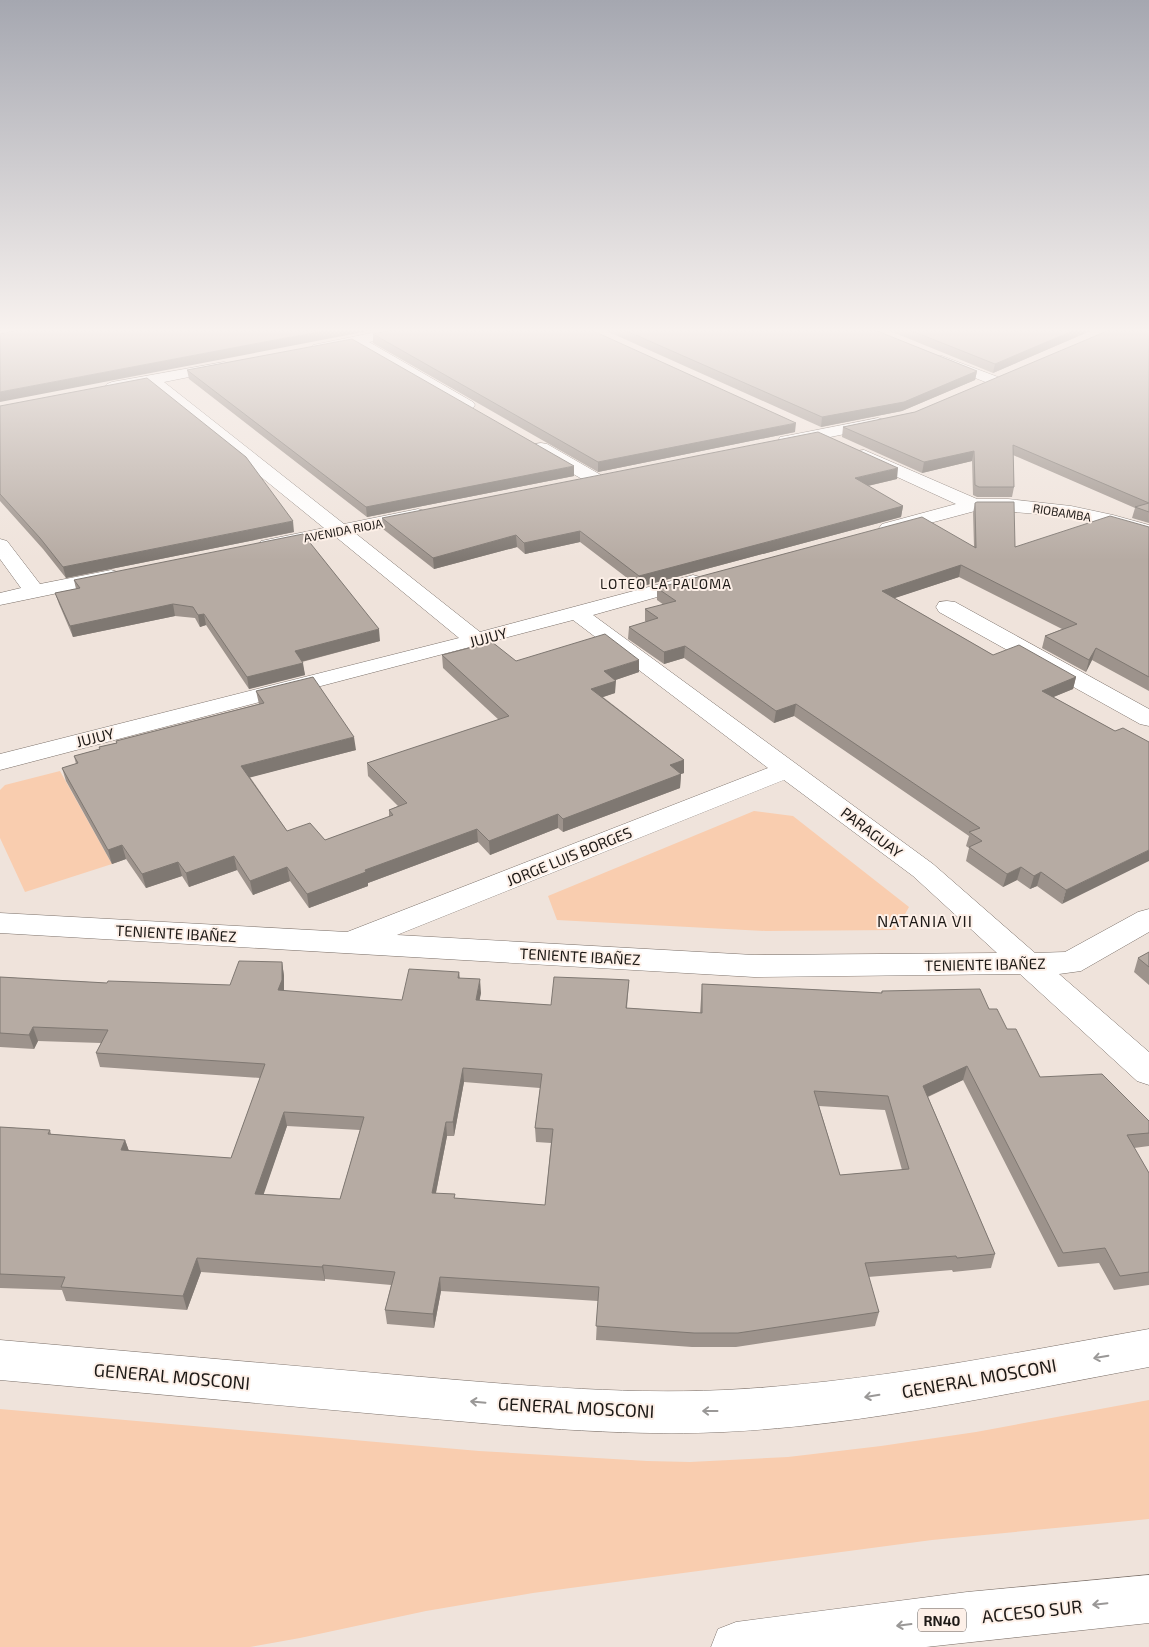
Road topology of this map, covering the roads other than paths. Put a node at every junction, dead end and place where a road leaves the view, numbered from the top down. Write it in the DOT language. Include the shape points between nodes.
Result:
graph roads {
  1 [pos="184,406"];
  2 [pos="468,406"];
  3 [pos="484,415"];
  4 [pos="898,419"];
  5 [pos="791,422"];
  6 [pos="818,435"];
  7 [pos="527,440"];
  8 [pos="766,445"];
  9 [pos="614,476"];
  10 [pos="595,479"];
  11 [pos="566,485"];
  12 [pos="974,505"];
  13 [pos="440,510"];
  14 [pos="340,530"];
  15 [pos="1149,532"];
  16 [pos="870,533"];
  17 [pos="0,545"];
  18 [pos="253,548"];
  19 [pos="130,573"];
  20 [pos="709,577"];
  21 [pos="35,592"];
  22 [pos="0,599"];
  23 [pos="947,607"];
  24 [pos="577,613"];
  25 [pos="476,640"];
  26 [pos="1149,719"];
  27 [pos="0,762"];
  28 [pos="788,770"];
  29 [pos="1149,919"];
  30 [pos="0,922"];
  31 [pos="349,942"];
  32 [pos="1028,963"];
  33 [pos="1149,1072"];
  34 [pos="1149,1348"];
  35 [pos="0,1360"];
  36 [pos="1149,1599"];
  37 [pos="736,1647"];
  1 -- 14 [label="main road"];
  2 -- 3 [label="main road"];
  4 -- 6 [label="main road"];
  5 -- 6 [label="main road"];
  6 -- 8 [label="main road"];
  6 -- 12 [label="main road"];
  7 -- 10 [label="main road"];
  9 -- 10 [label="main road"];
  10 -- 11 [label="main road"];
  12 -- 15 [label="main road, RIOBAMBA" via="1051,510 1121,522"];
  12 -- 16 [label="main road"];
  13 -- 14 [label="main road, AVENIDA RIOJA"];
  14 -- 18 [label="main road, AVENIDA RIOJA"];
  14 -- 25 [label="main road"];
  17 -- 21 [label="main road"];
  19 -- 21 [label="main road"];
  20 -- 24 [label="main road, JUJUY"];
  21 -- 22 [label="main road"];
  23 -- 26 [label="main road"];
  24 -- 25 [label="main road, JUJUY"];
  24 -- 28 [label="main road, PARAGUAY"];
  25 -- 27 [label="main road, JUJUY"];
  28 -- 31 [label="main road, JORGE LUIS BORGES"];
  28 -- 32 [label="main road, PARAGUAY" via="923,870"];
  29 -- 32 [label="main road, TENIENTE IBAÑEZ" via="1070,963"];
  30 -- 31 [label="main road, TENIENTE IBAÑEZ"];
  31 -- 32 [label="main road, TENIENTE IBAÑEZ" via="754,966"];
  32 -- 33 [label="main road, PARAGUAY"];
  34 -- 35 [label="main road, GENERAL MOSCONI, one-way" via="867,1397 714,1411 524,1406"];
  36 -- 37 [label="main road, ACCESO SUR / RN40, one-way" via="966,1617"];
}
